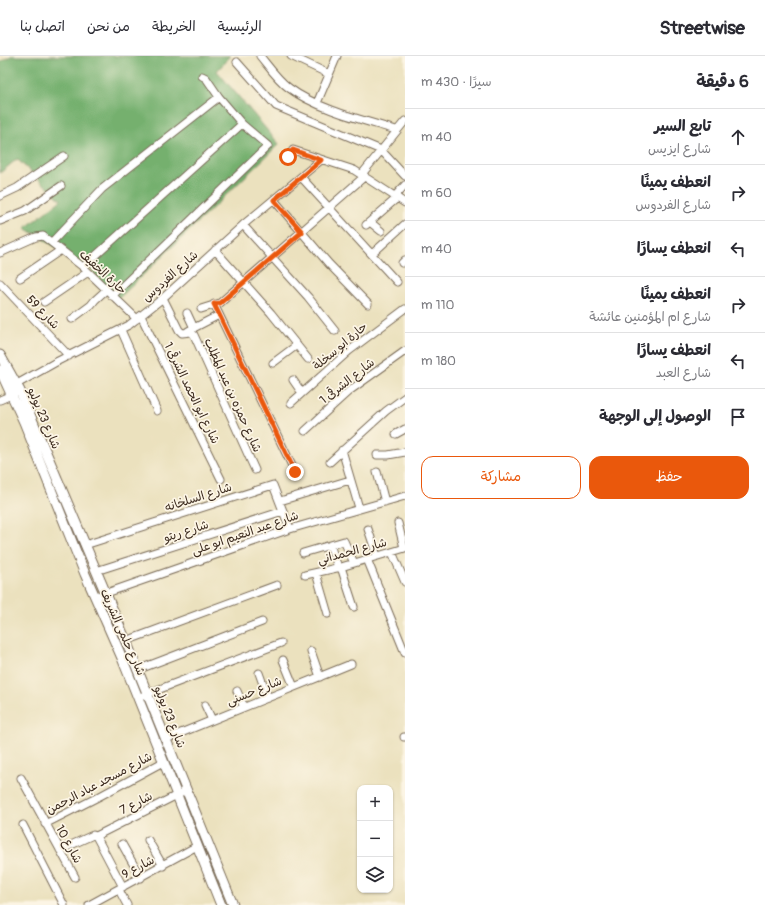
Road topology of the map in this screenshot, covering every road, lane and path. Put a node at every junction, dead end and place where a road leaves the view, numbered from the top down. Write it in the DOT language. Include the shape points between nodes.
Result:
graph roads {
  1 [pos="260,56"];
  2 [pos="291,56"];
  3 [pos="337,56"];
  4 [pos="237,62"];
  5 [pos="329,74"];
  6 [pos="202,76"];
  7 [pos="219,97"];
  8 [pos="317,103"];
  9 [pos="405,121"];
  10 [pos="242,124"];
  11 [pos="396,130"];
  12 [pos="381,150"];
  13 [pos="64,156"];
  14 [pos="288,157"];
  15 [pos="321,160"];
  16 [pos="364,175"];
  17 [pos="301,176"];
  18 [pos="405,176"];
  19 [pos="405,185"];
  20 [pos="61,186"];
  21 [pos="0,196"];
  22 [pos="396,197"];
  23 [pos="274,200"];
  24 [pos="405,203"];
  25 [pos="330,208"];
  26 [pos="0,221"];
  27 [pos="405,224"];
  28 [pos="243,225"];
  29 [pos="380,231"];
  30 [pos="302,232"];
  31 [pos="52,242"];
  32 [pos="61,250"];
  33 [pos="215,250"];
  34 [pos="0,253"];
  35 [pos="372,254"];
  36 [pos="273,257"];
  37 [pos="85,269"];
  38 [pos="20,278"];
  39 [pos="244,282"];
  40 [pos="397,282"];
  41 [pos="0,283"];
  42 [pos="106,290"];
  43 [pos="112,296"];
  44 [pos="163,298"];
  45 [pos="44,302"];
  46 [pos="214,304"];
  47 [pos="368,304"];
  48 [pos="201,309"];
  49 [pos="405,309"];
  50 [pos="187,313"];
  51 [pos="219,315"];
  52 [pos="139,318"];
  53 [pos="72,319"];
  54 [pos="121,330"];
  55 [pos="191,330"];
  56 [pos="335,331"];
  57 [pos="297,345"];
  58 [pos="405,351"];
  59 [pos="0,355"];
  60 [pos="69,356"];
  61 [pos="308,359"];
  62 [pos="273,363"];
  63 [pos="293,380"];
  64 [pos="9,384"];
  65 [pos="302,393"];
  66 [pos="405,397"];
  67 [pos="0,400"];
  68 [pos="291,402"];
  69 [pos="157,411"];
  70 [pos="405,429"];
  71 [pos="305,431"];
  72 [pos="396,434"];
  73 [pos="342,450"];
  74 [pos="405,452"];
  75 [pos="377,455"];
  76 [pos="330,462"];
  77 [pos="255,470"];
  78 [pos="295,472"];
  79 [pos="377,472"];
  80 [pos="221,479"];
  81 [pos="350,480"];
  82 [pos="405,496"];
  83 [pos="280,501"];
  84 [pos="385,502"];
  85 [pos="360,508"];
  86 [pos="283,511"];
  87 [pos="398,523"];
  88 [pos="290,529"];
  89 [pos="368,529"];
  90 [pos="86,545"];
  91 [pos="330,545"];
  92 [pos="405,548"];
  93 [pos="392,552"];
  94 [pos="303,553"];
  95 [pos="377,556"];
  96 [pos="367,559"];
  97 [pos="354,563"];
  98 [pos="340,567"];
  99 [pos="96,572"];
  100 [pos="316,573"];
  101 [pos="305,575"];
  102 [pos="405,582"];
  103 [pos="277,585"];
  104 [pos="104,593"];
  105 [pos="95,597"];
  106 [pos="354,607"];
  107 [pos="328,614"];
  108 [pos="262,622"];
  109 [pos="126,641"];
  110 [pos="281,643"];
  111 [pos="311,651"];
  112 [pos="405,653"];
  113 [pos="283,660"];
  114 [pos="351,664"];
  115 [pos="137,670"];
  116 [pos="259,673"];
  117 [pos="320,677"];
  118 [pos="294,687"];
  119 [pos="237,691"];
  120 [pos="143,696"];
  121 [pos="268,698"];
  122 [pos="205,705"];
  123 [pos="244,708"];
  124 [pos="212,720"];
  125 [pos="166,739"];
  126 [pos="163,762"];
  127 [pos="21,778"];
  128 [pos="187,790"];
  129 [pos="177,795"];
  130 [pos="45,824"];
  131 [pos="23,826"];
  132 [pos="96,836"];
  133 [pos="148,840"];
  134 [pos="122,844"];
  135 [pos="197,846"];
  136 [pos="60,850"];
  137 [pos="163,866"];
  138 [pos="75,877"];
  139 [pos="141,878"];
  140 [pos="121,888"];
  141 [pos="64,905"];
  142 [pos="90,905"];
  143 [pos="127,905"];
  144 [pos="221,905"];
  145 [pos="233,905"];
  1 -- 8 [label="street" via="289,88"];
  2 -- 5 [label="street"];
  3 -- 5 [label="street"];
  4 -- 12 [label="street" via="276,106"];
  5 -- 8 [label="street"];
  6 -- 7 [label="street"];
  7 -- 10 [label="street"];
  7 -- 31 [label="street" via="102,189"];
  8 -- 11 [label="street"];
  9 -- 11 [label="street"];
  10 -- 37 [label="street"];
  10 -- 43 [label="street" via="268,147"];
  11 -- 12 [label="street"];
  12 -- 16 [label="street"];
  12 -- 18 [label="street"];
  13 -- 21 [label="street" via="17,188"];
  14 -- 15 [label="street" via="293,150"];
  15 -- 16 [label="street"];
  15 -- 17 [label="street, شارع الفردوس"];
  16 -- 22 [label="street"];
  16 -- 25 [label="street"];
  17 -- 23 [label="street, شارع الفردوس"];
  17 -- 25 [label="street"];
  19 -- 22 [label="street"];
  20 -- 26 [label="street" via="25,211"];
  22 -- 24 [label="street"];
  22 -- 29 [label="street" via="368,223"];
  23 -- 28 [label="street, شارع الفردوس"];
  23 -- 30 [label="street"];
  25 -- 30 [label="street"];
  25 -- 35 [label="street"];
  27 -- 35 [label="street"];
  28 -- 33 [label="street, شارع الفردوس"];
  28 -- 36 [label="street"];
  30 -- 36 [label="street"];
  30 -- 47 [label="street"];
  31 -- 32 [label="street, حارة الخفيف"];
  31 -- 34 [label="street" via="40,236"];
  32 -- 37 [label="street, حارة الخفيف"];
  32 -- 38 [label="street"];
  33 -- 39 [label="street"];
  33 -- 44 [label="street, شارع الفردوس"];
  35 -- 40 [label="street"];
  36 -- 39 [label="street"];
  36 -- 56 [label="street"];
  37 -- 42 [label="street, حارة الخفيف"];
  37 -- 45 [label="street"];
  39 -- 46 [label="street" via="220,303"];
  39 -- 57 [label="street"];
  41 -- 60 [label="street, شارع 59"];
  42 -- 43 [label="street, حارة الخفيف"];
  42 -- 53 [label="street"];
  43 -- 52 [label="street, حارة الخفيف"];
  44 -- 52 [label="street, شارع الفردوس"];
  44 -- 55 [label="street, شارع حمزه بن عبد المطلب" via="178,330 182,333"];
  46 -- 48 [label="street"];
  46 -- 51 [label="street"];
  49 -- 65 [label="street, حارة ابو سخلة" via="349,351"];
  50 -- 55 [label="street"];
  51 -- 55 [label="street"];
  51 -- 78 [label="street"];
  52 -- 54 [label="street, شارع الفردوس"];
  52 -- 80 [label="street, شارع ابو الحمد الشرقى 1"];
  54 -- 60 [label="street, شارع الفردوس"];
  54 -- 69 [label="street"];
  55 -- 77 [label="street, شارع حمزه بن عبد المطلب"];
  57 -- 61 [label="street"];
  57 -- 62 [label="street"];
  58 -- 71 [label="street, شارع الشرقى 1" via="349,391"];
  59 -- 64 [label="street, شارع حلمى الشريف"];
  60 -- 64 [label="street, شارع الفردوس"];
  63 -- 65 [label="street"];
  64 -- 67 [label="street, شارع الفردوس"];
  64 -- 90 [label="street, شارع 23 يوليو"];
  64 -- 105 [label="street, شارع حلمى الشريف"];
  65 -- 68 [label="street, حارة ابو سخلة"];
  66 -- 73 [label="street"];
  70 -- 72 [label="street"];
  73 -- 76 [label="street"];
  73 -- 81 [label="street"];
  74 -- 75 [label="street"];
  79 -- 84 [label="street"];
  81 -- 83 [label="street"];
  81 -- 85 [label="street"];
  82 -- 84 [label="street, شارع عبد النعيم ابو على"];
  83 -- 86 [label="street, شارع السلخانه"];
  83 -- 90 [label="street, شارع السلخانه" via="272,485"];
  84 -- 85 [label="street, شارع عبد النعيم ابو على"];
  85 -- 88 [label="street, شارع عبد النعيم ابو على"];
  86 -- 88 [label="street, شارع السلخانه"];
  86 -- 99 [label="street, شارع ريتو"];
  87 -- 92 [label="street"];
  88 -- 104 [label="street, شارع عبد النعيم ابو على"];
  89 -- 95 [label="street"];
  90 -- 99 [label="street, شارع 23 يوليو"];
  91 -- 94 [label="street"];
  91 -- 97 [label="street" via="345,542"];
  91 -- 98 [label="street"];
  92 -- 93 [label="street, شارع الحمداني"];
  93 -- 95 [label="street, شارع الحمداني"];
  93 -- 102 [label="street"];
  95 -- 96 [label="street, شارع الحمداني"];
  96 -- 97 [label="street, شارع الحمداني"];
  96 -- 112 [label="street"];
  97 -- 98 [label="street, شارع الحمداني"];
  98 -- 100 [label="street, شارع الحمداني"];
  98 -- 106 [label="street"];
  99 -- 104 [label="street, شارع 23 يوليو"];
  100 -- 101 [label="street, شارع الحمداني"];
  100 -- 107 [label="street"];
  103 -- 109 [label="street"];
  104 -- 105 [label="street, شارع عبد النعيم ابو على"];
  104 -- 109 [label="street, شارع 23 يوليو"];
  105 -- 120 [label="street, شارع حلمى الشريف"];
  108 -- 115 [label="street"];
  109 -- 115 [label="street, شارع 23 يوليو"];
  110 -- 120 [label="street"];
  111 -- 117 [label="street"];
  113 -- 118 [label="street"];
  114 -- 117 [label="street, شارع حسنى"];
  115 -- 120 [label="street, شارع 23 يوليو"];
  116 -- 121 [label="street"];
  117 -- 118 [label="street, شارع حسنى"];
  118 -- 121 [label="street, شارع حسنى"];
  119 -- 123 [label="street"];
  120 -- 125 [label="street, شارع 23 يوليو"];
  120 -- 126 [label="street, شارع حلمى الشريف"];
  121 -- 123 [label="street, شارع حسنى"];
  122 -- 124 [label="street"];
  123 -- 124 [label="street, شارع حسنى"];
  124 -- 125 [label="street, شارع حسنى"];
  125 -- 128 [label="street, شارع 23 يوليو"];
  126 -- 129 [label="street, شارع حلمى الشريف"];
  126 -- 130 [label="street, شارع مسجد عباد الرحمن"];
  127 -- 130 [label="street, شارع 10"];
  128 -- 129 [label="street, شارع 7"];
  128 -- 145 [label="street, شارع 23 يوليو"];
  129 -- 132 [label="street, شارع 7"];
  129 -- 135 [label="street, شارع حلمى الشريف"];
  130 -- 136 [label="street, شارع 10"];
  131 -- 141 [label="street"];
  132 -- 136 [label="street, شارع 7" via="92,835"];
  132 -- 140 [label="street"];
  133 -- 137 [label="street"];
  134 -- 139 [label="street"];
  135 -- 137 [label="street, شارع 9"];
  135 -- 144 [label="street, شارع حلمى الشريف"];
  136 -- 138 [label="street, شارع 10"];
  137 -- 139 [label="street, شارع 9"];
  139 -- 140 [label="street, شارع 9"];
  140 -- 142 [label="street, شارع 9"];
  140 -- 143 [label="street"];
}
